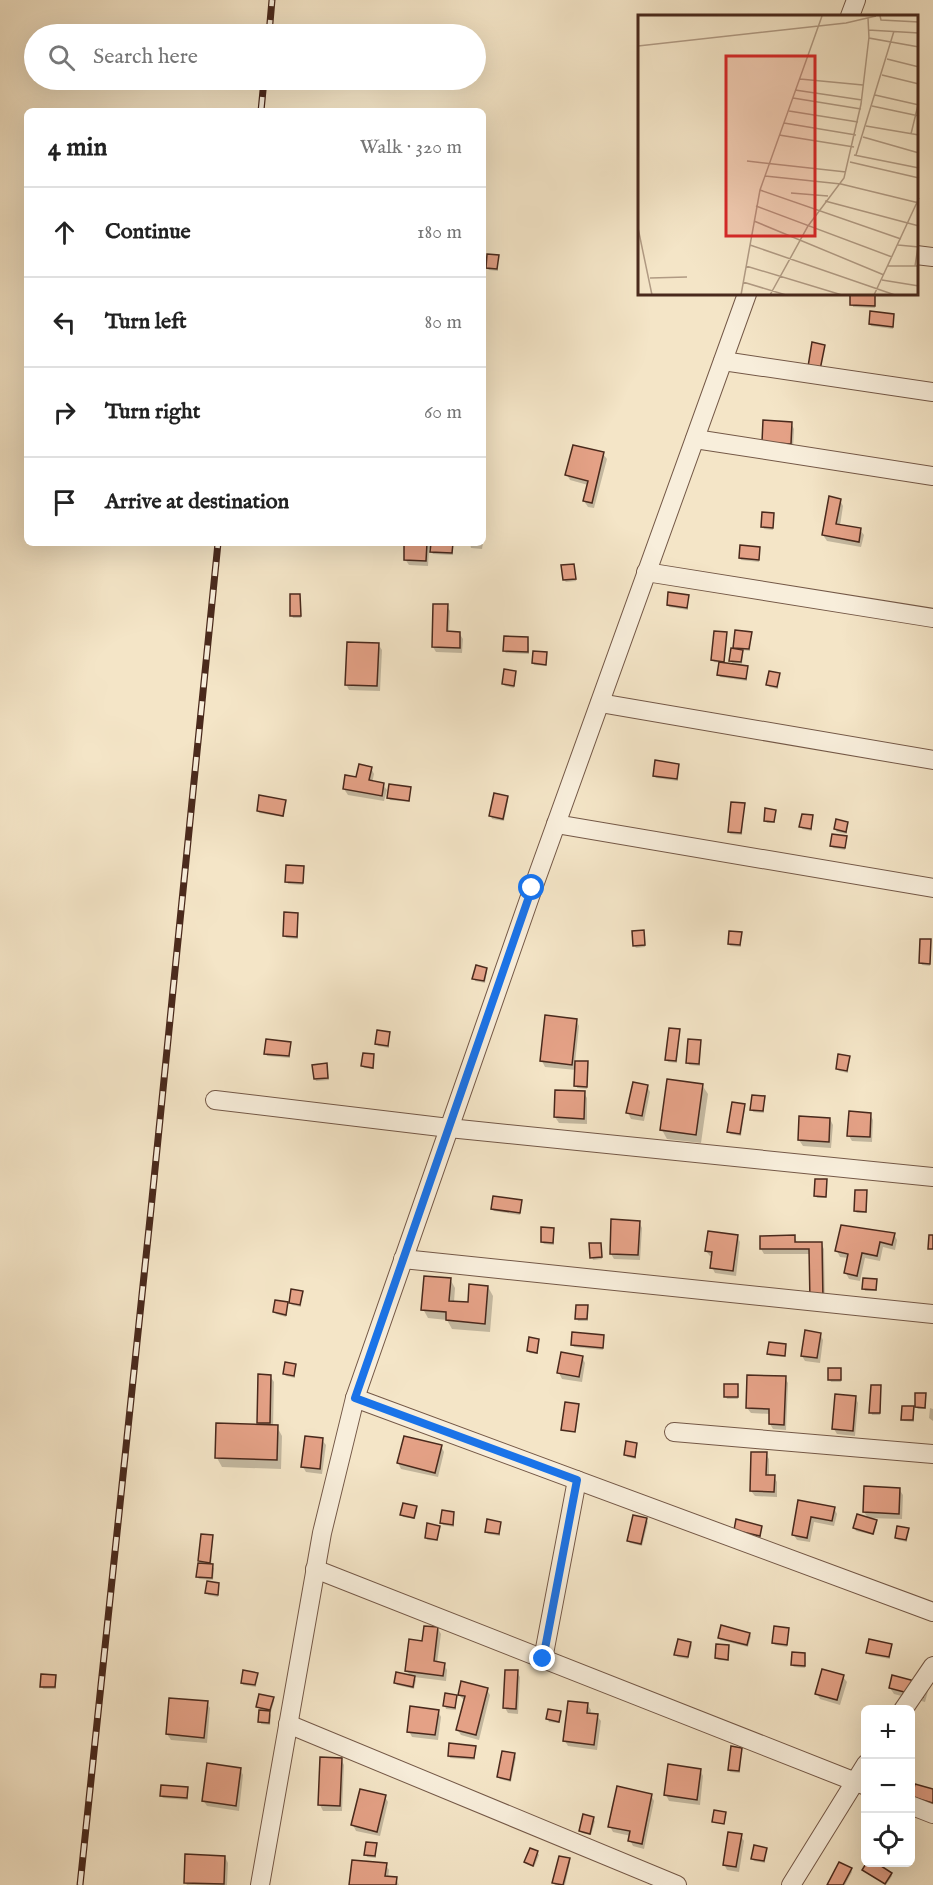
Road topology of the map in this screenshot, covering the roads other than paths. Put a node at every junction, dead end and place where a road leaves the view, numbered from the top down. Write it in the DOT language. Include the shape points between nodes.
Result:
graph roads {
  1 [pos="856,0"];
  2 [pos="850,15"];
  3 [pos="918,255"];
  4 [pos="933,256"];
  5 [pos="746,296"];
  6 [pos="723,361"];
  7 [pos="933,392"];
  8 [pos="695,439"];
  9 [pos="933,476"];
  10 [pos="646,572"];
  11 [pos="933,618"];
  12 [pos="600,703"];
  13 [pos="933,760"];
  14 [pos="556,824"];
  15 [pos="933,888"];
  16 [pos="215,1100"];
  17 [pos="448,1128"];
  18 [pos="933,1177"];
  19 [pos="403,1259"];
  20 [pos="933,1314"];
  21 [pos="355,1398"];
  22 [pos="674,1432"];
  23 [pos="933,1454"];
  24 [pos="577,1480"];
  25 [pos="315,1569"];
  26 [pos="933,1612"];
  27 [pos="543,1659"];
  28 [pos="933,1666"];
  29 [pos="906,1705"];
  30 [pos="288,1724"];
  31 [pos="860,1784"];
  32 [pos="915,1807"];
  33 [pos="933,1814"];
  34 [pos="260,1885"];
  35 [pos="677,1885"];
  36 [pos="791,1885"];
  1 -- 2 [label="street"];
  3 -- 4 [label="street"];
  5 -- 6 [label="street"];
  6 -- 7 [label="street"];
  6 -- 8 [label="street"];
  8 -- 9 [label="street"];
  8 -- 10 [label="street"];
  10 -- 11 [label="street"];
  10 -- 12 [label="street"];
  12 -- 13 [label="street"];
  12 -- 14 [label="street"];
  14 -- 15 [label="street"];
  14 -- 17 [label="street"];
  16 -- 17 [label="street"];
  17 -- 18 [label="street"];
  17 -- 19 [label="street"];
  19 -- 20 [label="street"];
  19 -- 21 [label="street"];
  21 -- 24 [label="street"];
  21 -- 25 [label="street"];
  22 -- 23 [label="street"];
  24 -- 26 [label="street"];
  24 -- 27 [label="street"];
  25 -- 27 [label="street"];
  25 -- 30 [label="street"];
  27 -- 31 [label="street"];
  28 -- 29 [label="street"];
  30 -- 34 [label="street"];
  30 -- 35 [label="street"];
  31 -- 36 [label="street"];
  32 -- 33 [label="street"];
}
